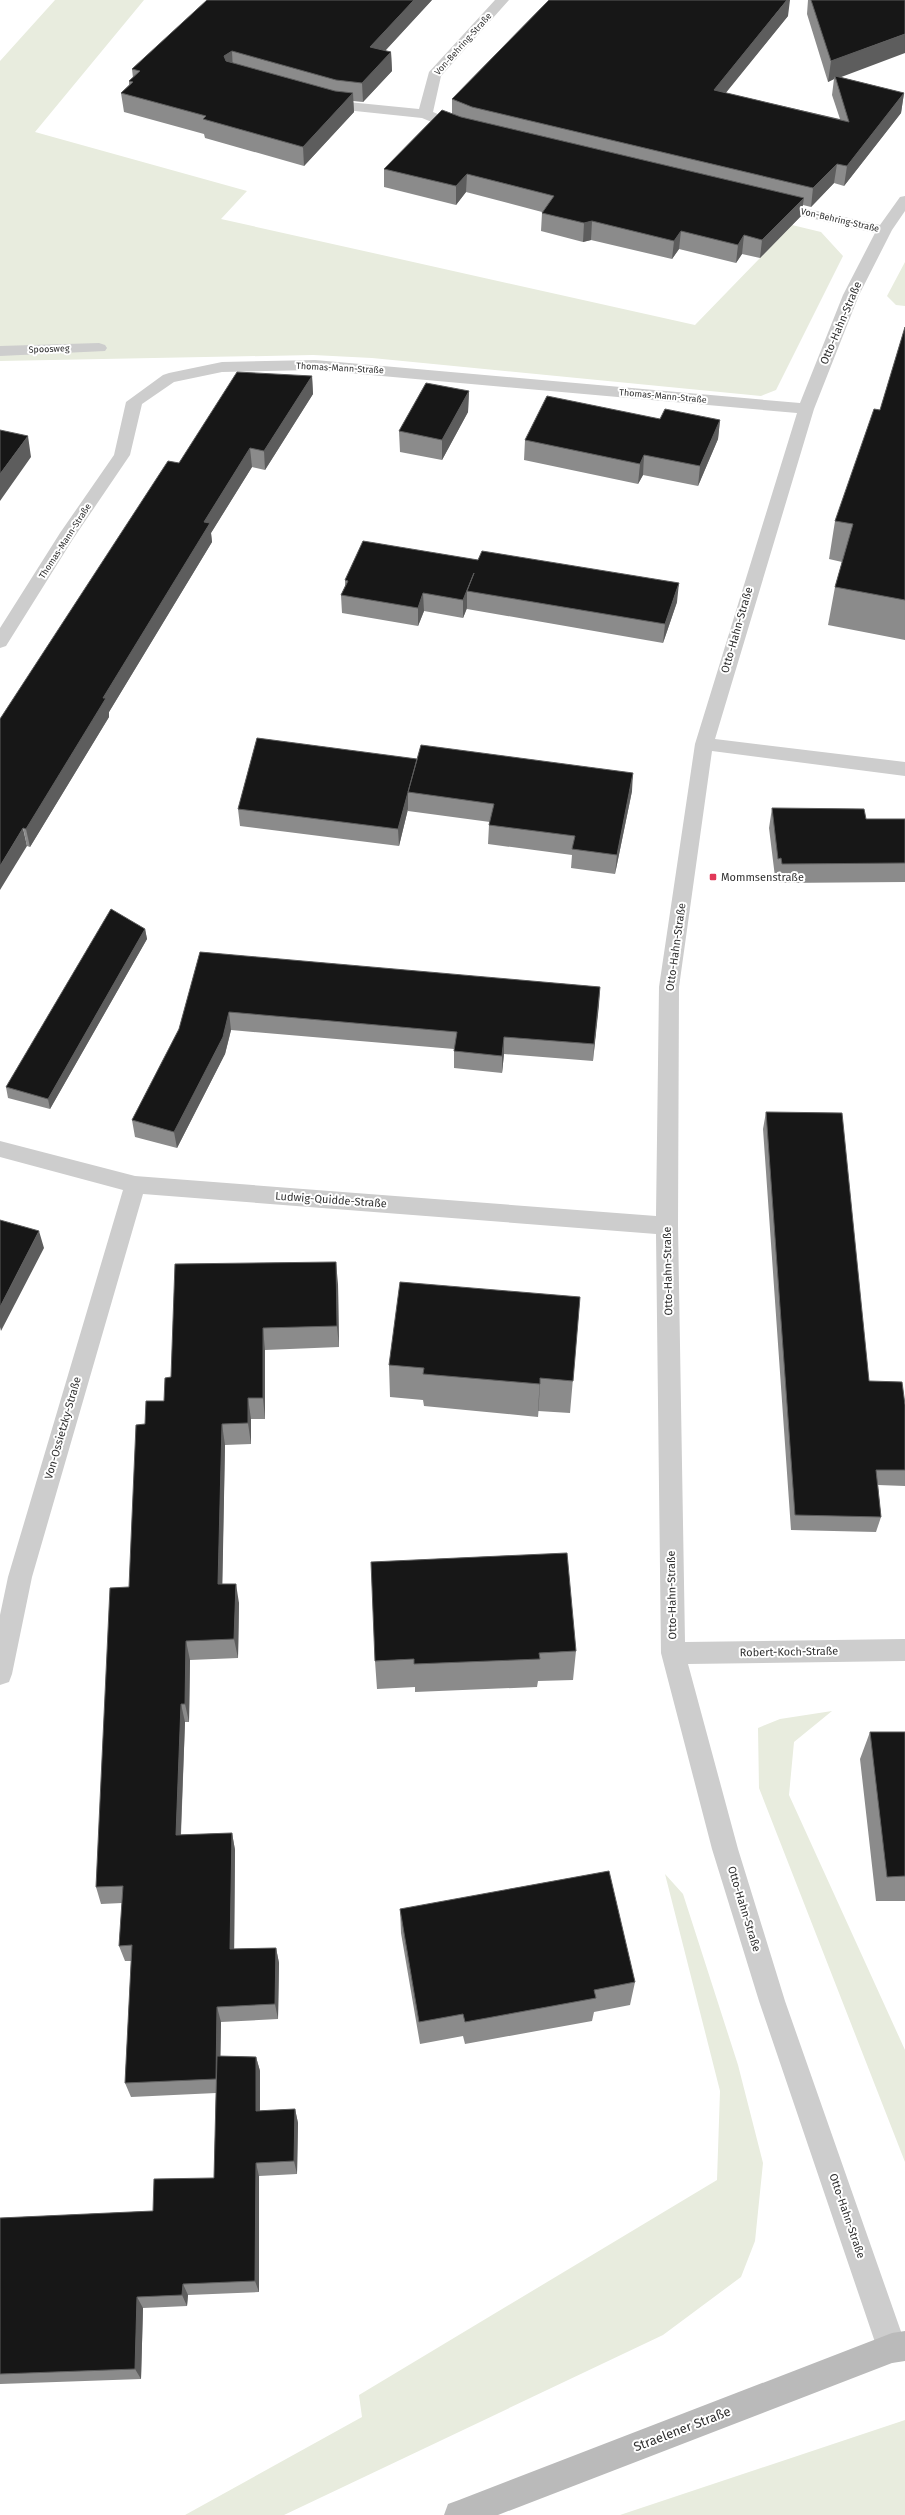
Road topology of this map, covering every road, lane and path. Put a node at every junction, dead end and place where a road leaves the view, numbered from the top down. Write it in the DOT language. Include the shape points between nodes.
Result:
graph roads {
  1 [pos="502,0"];
  2 [pos="307,97"];
  3 [pos="425,114"];
  4 [pos="474,133"];
  5 [pos="905,200"];
  6 [pos="761,202"];
  7 [pos="884,230"];
  8 [pos="99,348"];
  9 [pos="0,351"];
  10 [pos="806,409"];
  11 [pos="0,642"];
  12 [pos="704,744"];
  13 [pos="905,769"];
  14 [pos="0,1149"];
  15 [pos="135,1185"];
  16 [pos="667,1226"];
  17 [pos="905,1650"];
  18 [pos="673,1653"];
  19 [pos="0,1674"];
  20 [pos="899,2347"];
  21 [pos="459,2515"];
  1 -- 3 [label="street, Von-Behring-Straße" via="434,75"];
  2 -- 3 [label="street" via="336,105"];
  3 -- 4 [label="street"];
  5 -- 7 [label="street, Otto-Hahn-Straße"];
  6 -- 7 [label="street, Von-Behring-Straße"];
  7 -- 10 [label="street, Otto-Hahn-Straße" via="851,295"];
  8 -- 9 [label="street, Spoosweg"];
  10 -- 11 [label="street, Thomas-Mann-Straße" via="315,365 222,367 170,378 134,402 122,455 66,537"];
  10 -- 12 [label="street, Otto-Hahn-Straße"];
  12 -- 13 [label="street"];
  12 -- 16 [label="street, Otto-Hahn-Straße" via="669,987"];
  14 -- 15 [label="street, Ludwig-Quidde-Straße"];
  15 -- 16 [label="street, Ludwig-Quidde-Straße"];
  15 -- 19 [label="street, Von-Ossietzky-Straße" via="20,1577"];
  16 -- 18 [label="street, Otto-Hahn-Straße"];
  17 -- 18 [label="street, Robert-Koch-Straße"];
  18 -- 20 [label="street, Otto-Hahn-Straße" via="725,1849 772,2001"];
  20 -- 21 [label="street, Straelener Straße"];
}
